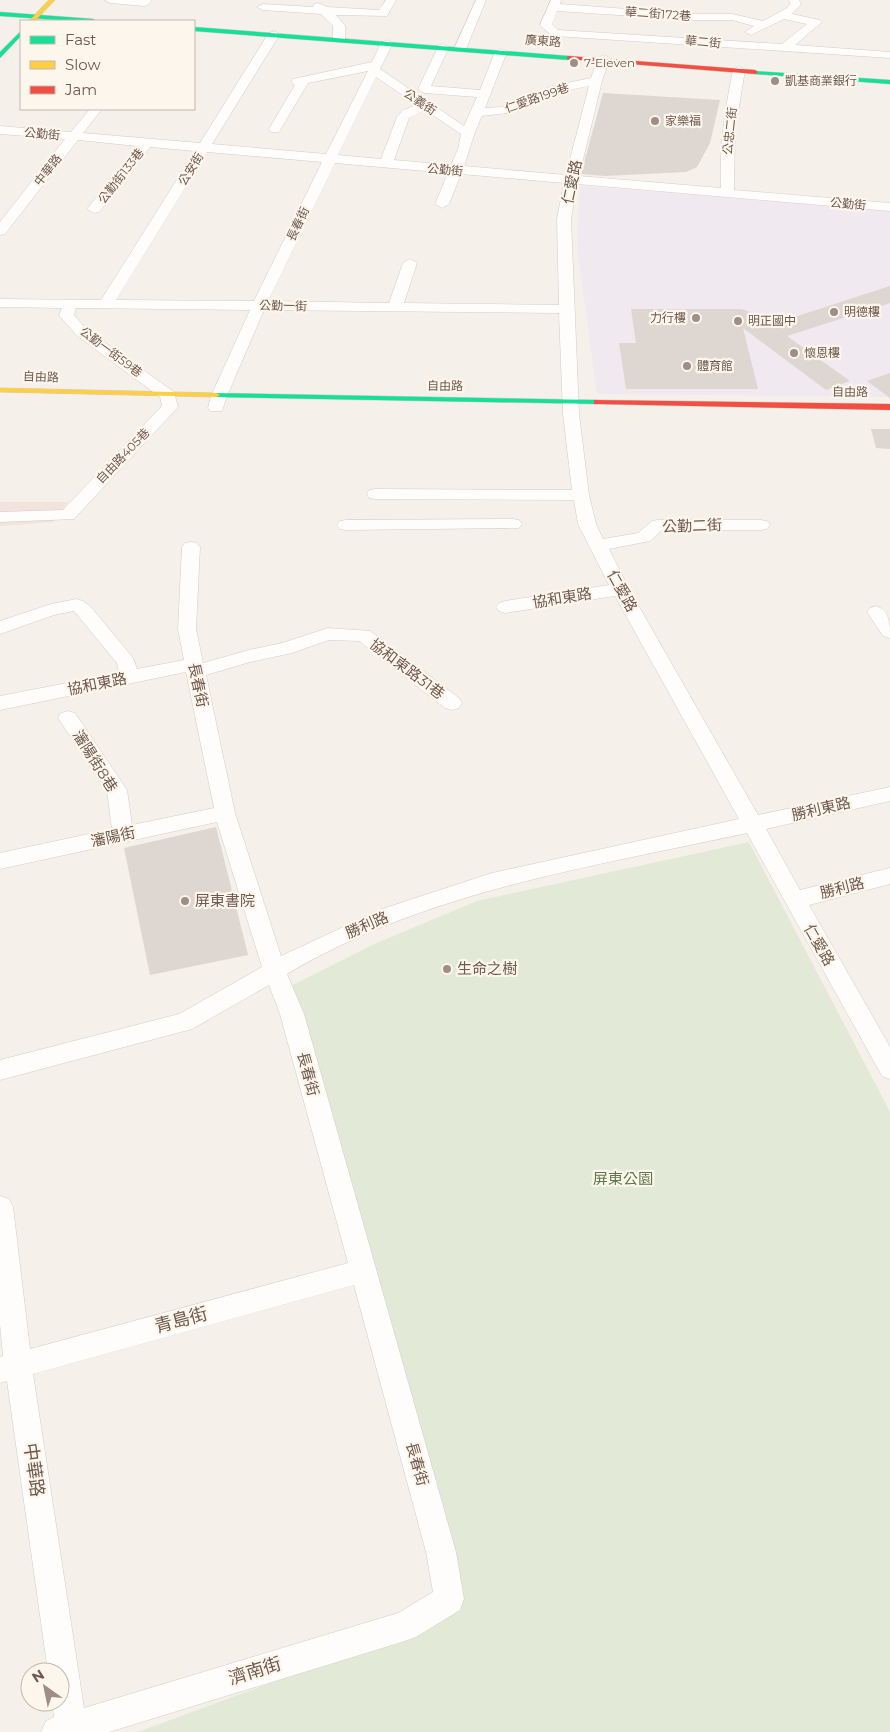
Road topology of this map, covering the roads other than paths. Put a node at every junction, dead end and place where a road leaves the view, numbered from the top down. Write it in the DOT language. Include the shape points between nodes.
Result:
graph roads {
  1 [pos="52,0"];
  2 [pos="110,0"];
  3 [pos="147,0"];
  4 [pos="314,0"];
  5 [pos="344,0"];
  6 [pos="391,0"];
  7 [pos="482,0"];
  8 [pos="794,0"];
  9 [pos="555,4"];
  10 [pos="263,7"];
  11 [pos="322,11"];
  12 [pos="338,11"];
  13 [pos="0,14"];
  14 [pos="782,15"];
  15 [pos="34,19"];
  16 [pos="64,20"];
  17 [pos="762,24"];
  18 [pos="195,29"];
  19 [pos="693,29"];
  20 [pos="20,34"];
  21 [pos="274,34"];
  22 [pos="339,39"];
  23 [pos="387,43"];
  24 [pos="443,47"];
  25 [pos="460,48"];
  26 [pos="785,48"];
  27 [pos="501,52"];
  28 [pos="890,55"];
  29 [pos="0,56"];
  30 [pos="604,58"];
  31 [pos="731,60"];
  32 [pos="374,68"];
  33 [pos="596,81"];
  34 [pos="890,82"];
  35 [pos="484,94"];
  36 [pos="426,106"];
  37 [pos="95,110"];
  38 [pos="477,113"];
  39 [pos="0,130"];
  40 [pos="274,130"];
  41 [pos="467,133"];
  42 [pos="75,136"];
  43 [pos="147,142"];
  44 [pos="205,147"];
  45 [pos="330,158"];
  46 [pos="386,164"];
  47 [pos="456,171"];
  48 [pos="571,180"];
  49 [pos="728,193"];
  50 [pos="442,204"];
  51 [pos="890,207"];
  52 [pos="94,209"];
  53 [pos="0,231"];
  54 [pos="410,263"];
  55 [pos="0,303"];
  56 [pos="71,304"];
  57 [pos="106,304"];
  58 [pos="259,306"];
  59 [pos="395,307"];
  60 [pos="566,309"];
  61 [pos="0,390"];
  62 [pos="169,404"];
  63 [pos="217,405"];
  64 [pos="890,406"];
  65 [pos="570,411"];
  66 [pos="375,494"];
  67 [pos="582,495"];
  68 [pos="0,517"];
  69 [pos="513,524"];
  70 [pos="346,525"];
  71 [pos="761,525"];
  72 [pos="597,546"];
  73 [pos="191,547"];
  74 [pos="620,589"];
  75 [pos="505,607"];
  76 [pos="876,612"];
  77 [pos="0,628"];
  78 [pos="890,632"];
  79 [pos="363,635"];
  80 [pos="195,668"];
  81 [pos="130,677"];
  82 [pos="0,703"];
  83 [pos="452,703"];
  84 [pos="68,718"];
  85 [pos="890,794"];
  86 [pos="225,813"];
  87 [pos="752,824"];
  88 [pos="123,835"];
  89 [pos="0,861"];
  90 [pos="890,876"];
  91 [pos="794,900"];
  92 [pos="274,970"];
  93 [pos="890,1069"];
  94 [pos="0,1070"];
  95 [pos="0,1207"];
  96 [pos="362,1271"];
  97 [pos="9,1367"];
  98 [pos="449,1599"];
  99 [pos="67,1730"];
  1 -- 15 [label="street"];
  2 -- 3 [label="street" via="144,3"];
  4 -- 11 [label="street"];
  5 -- 12 [label="street"];
  6 -- 12 [label="street" via="383,14"];
  7 -- 25 [label="street"];
  8 -- 14 [label="street" via="796,4"];
  9 -- 19 [label="street, 華二街172巷"];
  9 -- 19 [label="street, 華二街" via="546,25 555,33"];
  10 -- 11 [label="street"];
  11 -- 12 [label="street"];
  11 -- 22 [label="street" via="339,26"];
  13 -- 15 [label="street"];
  14 -- 17 [label="street"];
  14 -- 26 [label="street" via="816,22"];
  15 -- 16 [label="street"];
  17 -- 19 [label="street, 華二街172巷" via="732,17"];
  17 -- 31 [label="street"];
  18 -- 21 [label="street, 廣東路"];
  19 -- 31 [label="street, 華二街"];
  20 -- 29 [label="street"];
  21 -- 22 [label="street, 廣東路"];
  21 -- 44 [label="street, 公安街"];
  22 -- 23 [label="street, 廣東路"];
  23 -- 24 [label="street, 廣東路"];
  23 -- 32 [label="street, 長春街"];
  24 -- 25 [label="street, 廣東路"];
  24 -- 35 [label="street" via="424,89"];
  25 -- 27 [label="street, 廣東路"];
  26 -- 28 [label="street, 華二街"];
  26 -- 31 [label="street, 華二街"];
  27 -- 30 [label="street, 廣東路"];
  27 -- 35 [label="street"];
  30 -- 31 [label="street, 廣東路"];
  30 -- 33 [label="street, 仁愛路"];
  31 -- 34 [label="street, 廣東路"];
  31 -- 49 [label="street, 公忠二街" via="733,106 727,142"];
  32 -- 36 [label="street, 公義街"];
  32 -- 40 [label="street" via="301,81"];
  32 -- 45 [label="street, 長春街"];
  33 -- 38 [label="street, 仁愛路199巷" via="556,89 504,110"];
  33 -- 48 [label="street, 仁愛路"];
  35 -- 38 [label="street"];
  36 -- 41 [label="street, 公義街"];
  36 -- 46 [label="street" via="403,117"];
  37 -- 42 [label="street, 中華路"];
  38 -- 41 [label="street"];
  39 -- 42 [label="street, 公勤街"];
  41 -- 47 [label="street"];
  42 -- 43 [label="street, 公勤街"];
  42 -- 53 [label="street, 中華路"];
  43 -- 44 [label="street, 公勤街"];
  43 -- 52 [label="street, 公勤街133巷"];
  44 -- 45 [label="street, 公勤街"];
  44 -- 57 [label="street, 公安街"];
  45 -- 46 [label="street, 公勤街"];
  45 -- 58 [label="street, 長春街"];
  46 -- 47 [label="street, 公勤街"];
  47 -- 48 [label="street, 公勤街"];
  47 -- 50 [label="street"];
  48 -- 49 [label="street, 公勤街"];
  48 -- 60 [label="street, 仁愛路" via="564,219"];
  49 -- 51 [label="street, 公勤街"];
  54 -- 59 [label="street"];
  55 -- 56 [label="street, 公勤一街"];
  56 -- 57 [label="street, 公勤一街"];
  56 -- 62 [label="street, 公勤一街59巷" via="66,315 81,332"];
  57 -- 58 [label="street, 公勤一街"];
  58 -- 59 [label="street, 公勤一街"];
  58 -- 63 [label="street, 長春街"];
  59 -- 60 [label="street, 公勤一街"];
  60 -- 65 [label="street, 仁愛路"];
  61 -- 62 [label="street, 自由路"];
  62 -- 63 [label="street, 自由路"];
  62 -- 68 [label="street, 自由路405巷" via="68,515"];
  63 -- 65 [label="street, 自由路"];
  64 -- 65 [label="street, 自由路" via="736,403"];
  65 -- 67 [label="street, 仁愛路"];
  66 -- 67 [label="street"];
  67 -- 72 [label="street, 仁愛路" via="587,524"];
  69 -- 70 [label="street"];
  71 -- 72 [label="street, 公勤二街" via="658,525 644,537"];
  72 -- 74 [label="street, 仁愛路"];
  73 -- 80 [label="street, 長春街" via="187,629"];
  74 -- 75 [label="street, 協和東路"];
  74 -- 87 [label="street, 仁愛路"];
  76 -- 78 [label="street"];
  77 -- 81 [label="street" via="51,610 77,606 84,610 126,662"];
  79 -- 80 [label="street, 協和東路" via="328,634 285,649"];
  79 -- 83 [label="street, 協和東路31巷"];
  80 -- 81 [label="street, 協和東路"];
  80 -- 86 [label="street, 長春街"];
  81 -- 82 [label="street, 協和東路"];
  84 -- 88 [label="street, 瀋陽街8巷" via="117,790"];
  85 -- 87 [label="street, 勝利東路"];
  86 -- 88 [label="street, 瀋陽街"];
  86 -- 92 [label="street, 長春街"];
  87 -- 91 [label="street, 仁愛路"];
  87 -- 92 [label="street, 勝利路" via="469,888 364,925"];
  88 -- 89 [label="street, 瀋陽街"];
  90 -- 91 [label="street, 勝利路"];
  91 -- 93 [label="street, 仁愛路"];
  92 -- 94 [label="street, 勝利路" via="184,1022"];
  92 -- 96 [label="street, 長春街" via="292,1014"];
  95 -- 97 [label="street, 中華路"];
  96 -- 97 [label="street, 青島街"];
  96 -- 98 [label="street, 長春街" via="441,1552"];
  97 -- 99 [label="street, 中華路"];
  98 -- 99 [label="street, 濟南街" via="405,1626"];
}
